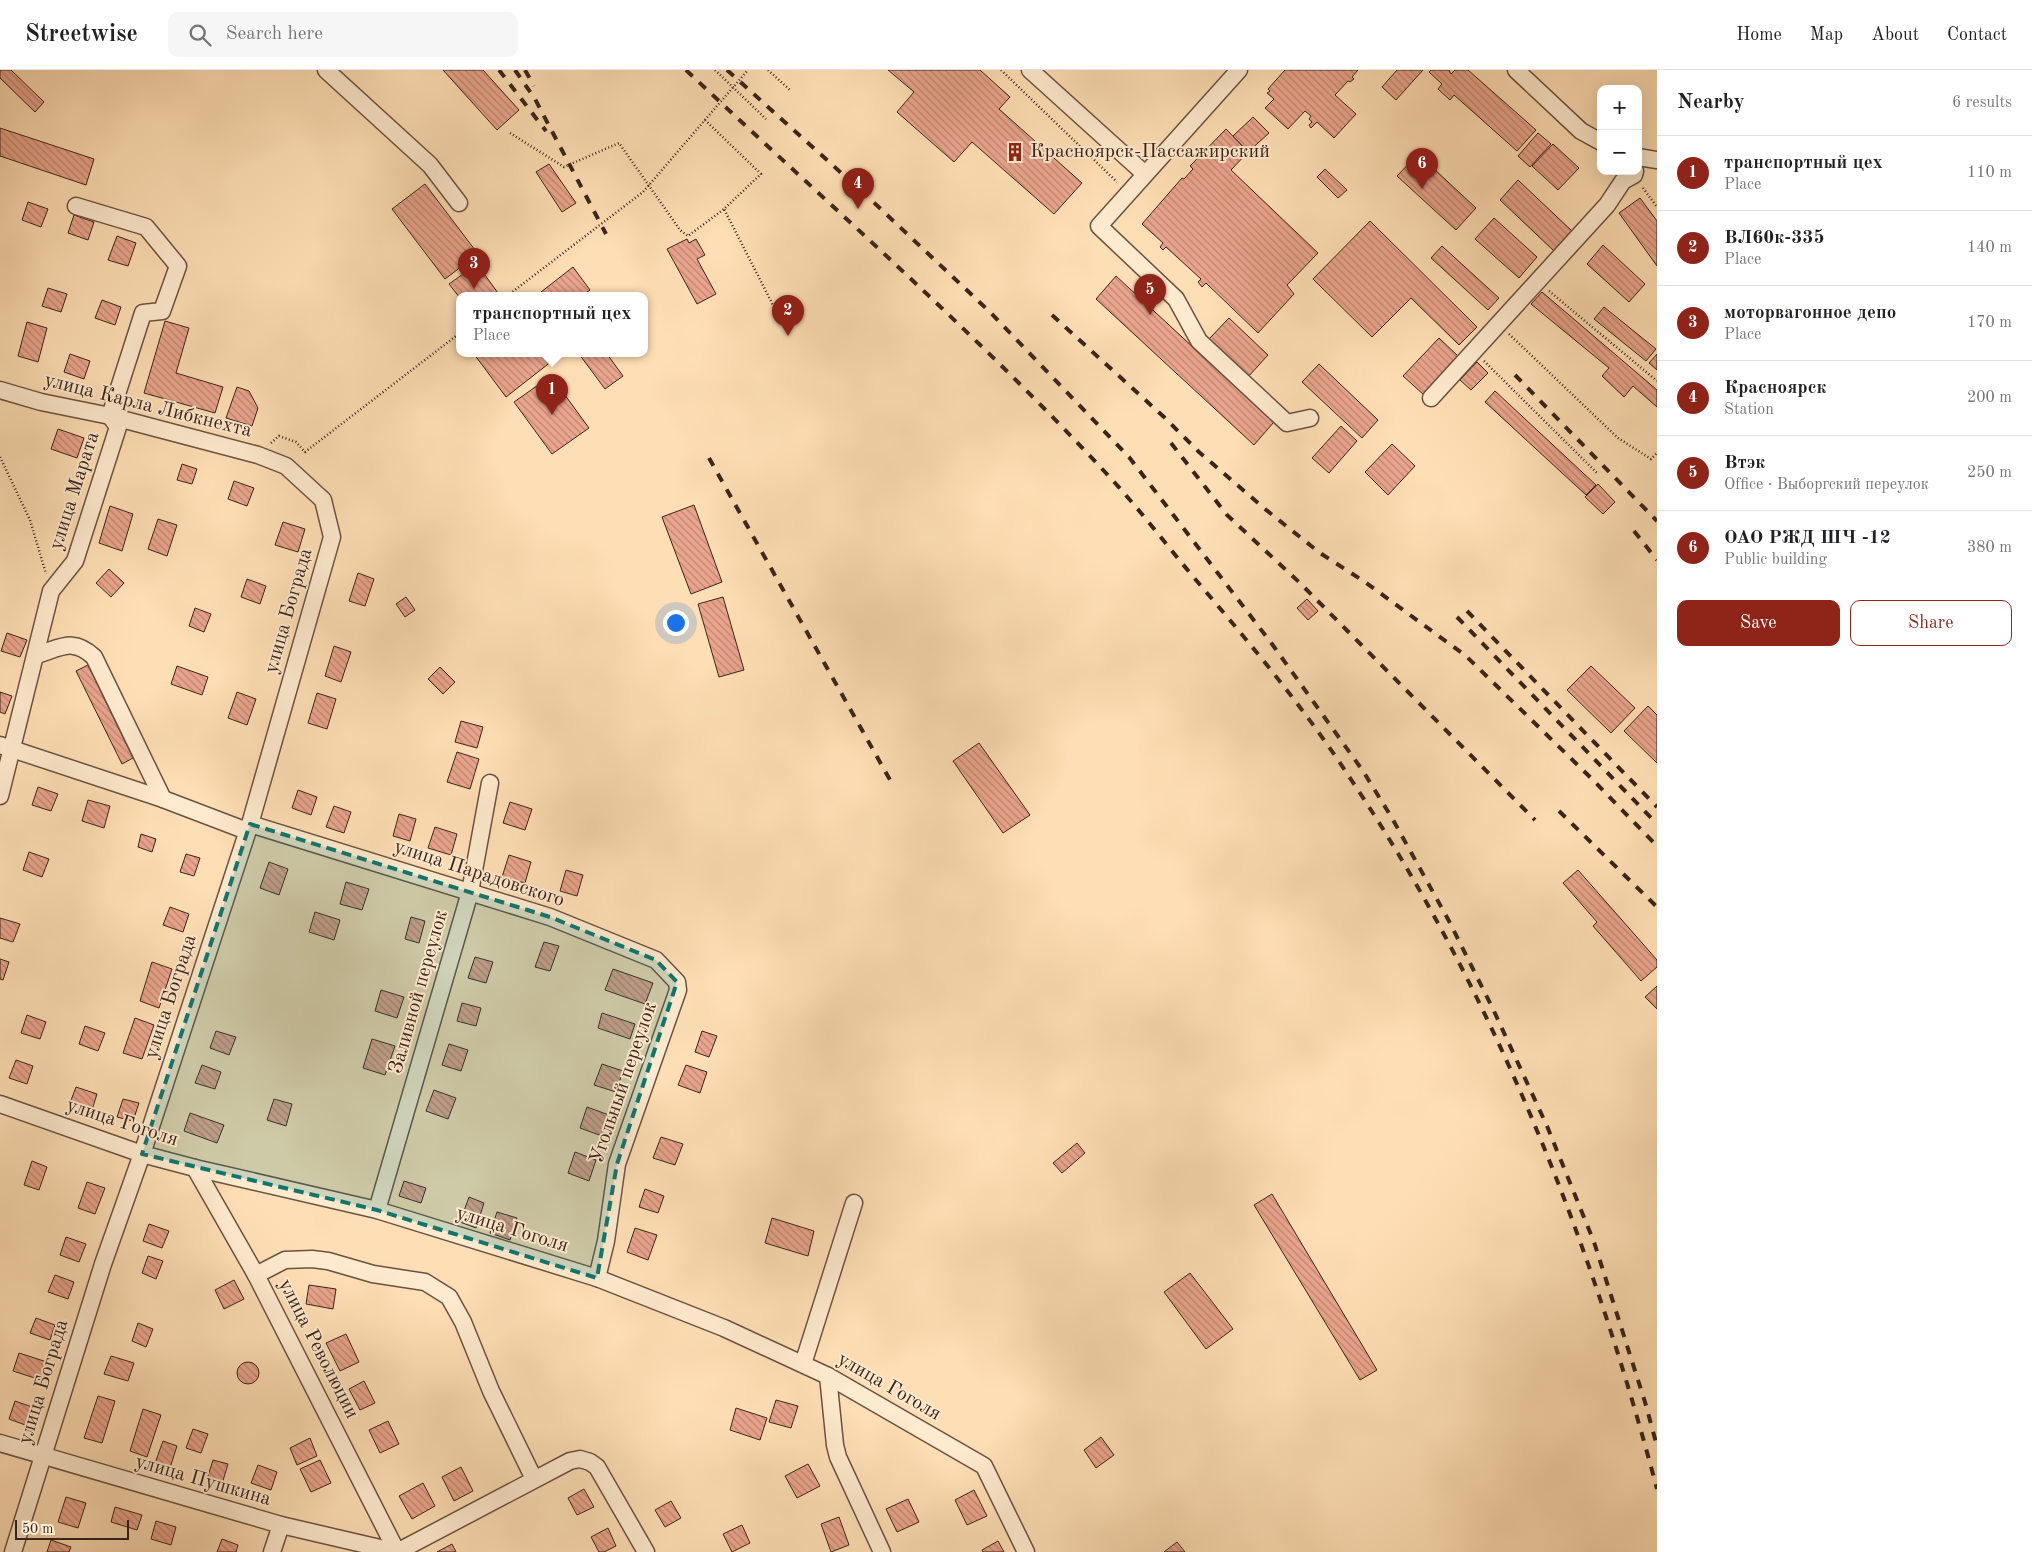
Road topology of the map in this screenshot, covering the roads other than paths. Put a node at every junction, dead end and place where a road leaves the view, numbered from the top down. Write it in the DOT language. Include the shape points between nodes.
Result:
graph roads {
  1 [pos="326,70"];
  2 [pos="1030,70"];
  3 [pos="1239,70"];
  4 [pos="1516,70"];
  5 [pos="1597,140"];
  6 [pos="1657,160"];
  7 [pos="1642,163"];
  8 [pos="1145,174"];
  9 [pos="1627,175"];
  10 [pos="459,203"];
  11 [pos="76,206"];
  12 [pos="0,390"];
  13 [pos="1431,398"];
  14 [pos="110,416"];
  15 [pos="1310,418"];
  16 [pos="286,466"];
  17 [pos="36,655"];
  18 [pos="6,747"];
  19 [pos="490,783"];
  20 [pos="0,796"];
  21 [pos="163,799"];
  22 [pos="249,828"];
  23 [pos="470,892"];
  24 [pos="678,990"];
  25 [pos="0,1104"];
  26 [pos="142,1154"];
  27 [pos="195,1168"];
  28 [pos="854,1202"];
  29 [pos="378,1210"];
  30 [pos="256,1274"];
  31 [pos="597,1278"];
  32 [pos="802,1364"];
  33 [pos="828,1376"];
  34 [pos="0,1443"];
  35 [pos="44,1457"];
  36 [pos="534,1479"];
  37 [pos="281,1525"];
  38 [pos="13,1552"];
  39 [pos="272,1552"];
  40 [pos="397,1552"];
  41 [pos="646,1552"];
  42 [pos="882,1552"];
  43 [pos="1026,1552"];
  1 -- 10 [label="street" via="430,165"];
  2 -- 8 [label="street"];
  3 -- 8 [label="street"];
  4 -- 5 [label="street" via="1581,131"];
  6 -- 7 [label="street"];
  8 -- 15 [label="street" via="1099,226 1176,299 1199,341 1287,423"];
  9 -- 13 [label="street" via="1607,204"];
  11 -- 14 [label="street, улица Марата" via="146,227 178,266 162,311 143,313"];
  12 -- 14 [label="street, улица Карла Либкнехта"];
  14 -- 16 [label="street, улица Карла Либкнехта" via="258,454"];
  14 -- 17 [label="street, улица Марата" via="118,427 76,561 51,591"];
  16 -- 22 [label="street, улица Бограда" via="323,500 332,537"];
  17 -- 18 [label="street, улица Марата"];
  17 -- 21 [label="street" via="74,644 85,648 94,657"];
  18 -- 20 [label="street, улица Марата"];
  18 -- 21 [label="street, улица Парадовского"];
  19 -- 23 [label="street, Заливной переулок"];
  21 -- 22 [label="street, улица Парадовского"];
  22 -- 23 [label="street, улица Парадовского"];
  22 -- 26 [label="street, улица Бограда"];
  23 -- 24 [label="street, улица Парадовского" via="550,917 656,960 678,982"];
  23 -- 29 [label="street, Заливной переулок"];
  24 -- 31 [label="street, Угольный переулок" via="617,1164"];
  25 -- 26 [label="street, улица Гоголя"];
  26 -- 27 [label="street, улица Гоголя"];
  26 -- 35 [label="street, улица Бограда" via="103,1264"];
  27 -- 29 [label="street, улица Гоголя"];
  27 -- 30 [label="street, улица Революции"];
  28 -- 32 [label="street"];
  29 -- 31 [label="street, улица Гоголя"];
  30 -- 36 [label="street" via="285,1260 312,1259 373,1274 425,1282 449,1296"];
  30 -- 40 [label="street, улица Революции"];
  31 -- 32 [label="street, улица Гоголя" via="724,1328"];
  32 -- 33 [label="street, улица Гоголя"];
  33 -- 42 [label="street" via="838,1457"];
  33 -- 43 [label="street, улица Гоголя" via="984,1466"];
  34 -- 35 [label="street, улица Пушкина"];
  35 -- 37 [label="street, улица Пушкина"];
  35 -- 38 [label="street, улица Бограда"];
  36 -- 40 [label="street"];
  36 -- 41 [label="street" via="570,1461 590,1462 597,1467"];
  37 -- 39 [label="street"];
  37 -- 40 [label="street, улица Пушкина"];
}
